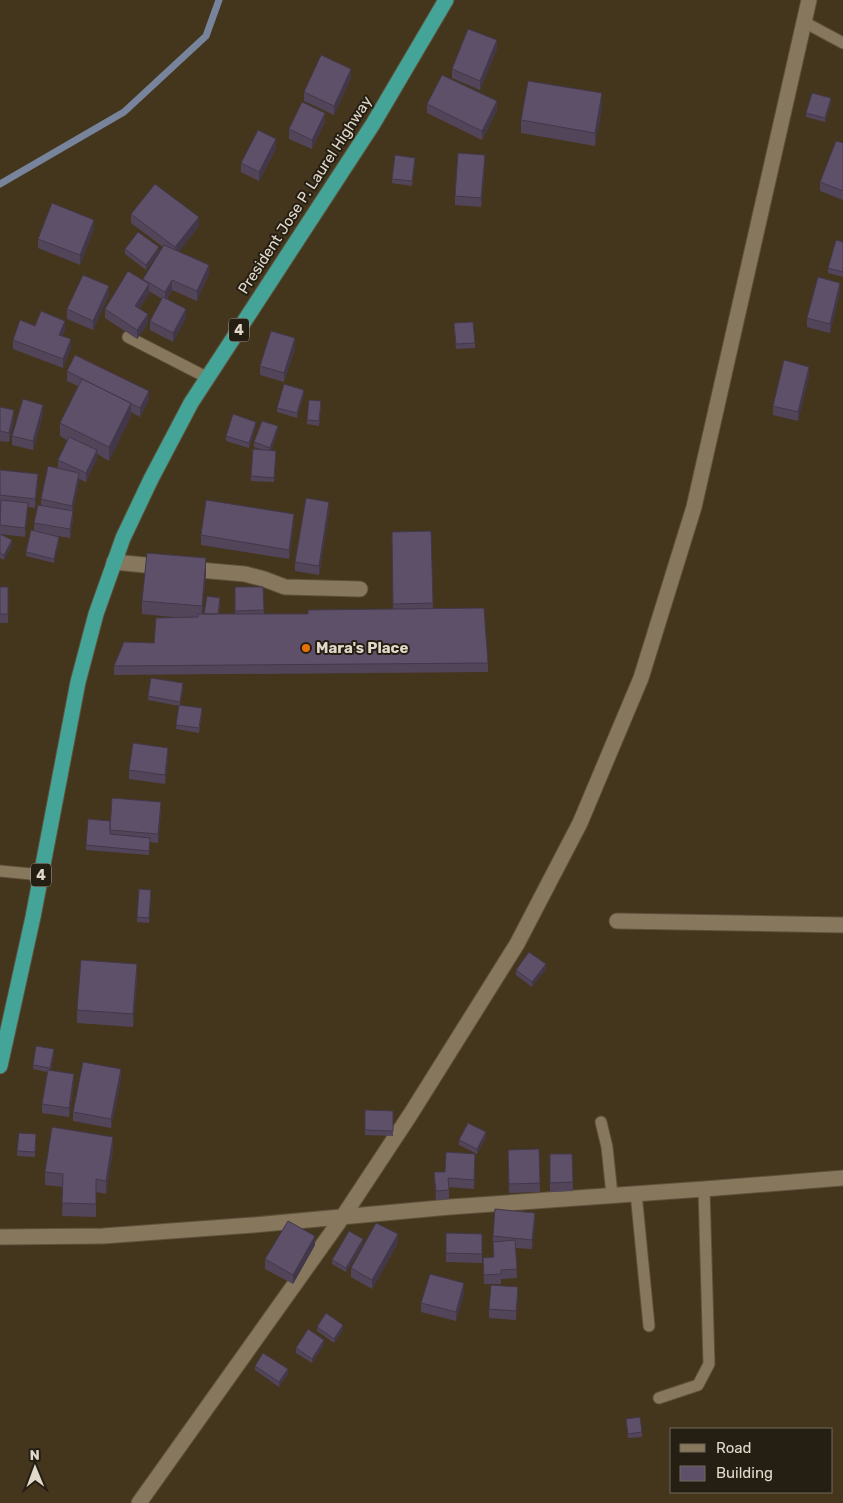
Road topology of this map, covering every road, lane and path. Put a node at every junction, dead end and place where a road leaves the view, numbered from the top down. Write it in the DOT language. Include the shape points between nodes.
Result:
graph roads {
  1 [pos="446,0"];
  2 [pos="809,0"];
  3 [pos="804,22"];
  4 [pos="843,43"];
  5 [pos="128,337"];
  6 [pos="208,378"];
  7 [pos="114,562"];
  8 [pos="360,589"];
  9 [pos="0,871"];
  10 [pos="41,875"];
  11 [pos="617,921"];
  12 [pos="843,925"];
  13 [pos="0,1066"];
  14 [pos="601,1122"];
  15 [pos="843,1178"];
  16 [pos="704,1190"];
  17 [pos="636,1193"];
  18 [pos="612,1195"];
  19 [pos="344,1215"];
  20 [pos="0,1237"];
  21 [pos="649,1326"];
  22 [pos="659,1398"];
  23 [pos="139,1503"];
  1 -- 6 [label="highway, President Jose P. Laurel Highway / 4" via="373,124"];
  2 -- 3 [label="street"];
  3 -- 4 [label="lane"];
  3 -- 19 [label="street" via="694,506 641,678 580,823 516,944"];
  5 -- 6 [label="lane"];
  6 -- 7 [label="highway, President Jose P. Laurel Highway / 4" via="151,479"];
  7 -- 8 [label="street" via="245,574 284,587"];
  7 -- 10 [label="highway, President Jose P. Laurel Highway / 4" via="78,682"];
  9 -- 10 [label="lane"];
  10 -- 13 [label="highway, President Jose P. Laurel Highway / 4"];
  11 -- 12 [label="street"];
  14 -- 18 [label="lane"];
  15 -- 16 [label="street"];
  16 -- 17 [label="street"];
  16 -- 22 [label="lane" via="709,1364 698,1385"];
  17 -- 18 [label="street"];
  17 -- 21 [label="lane"];
  18 -- 19 [label="street"];
  19 -- 20 [label="street" via="103,1236"];
  19 -- 23 [label="street"];
}
